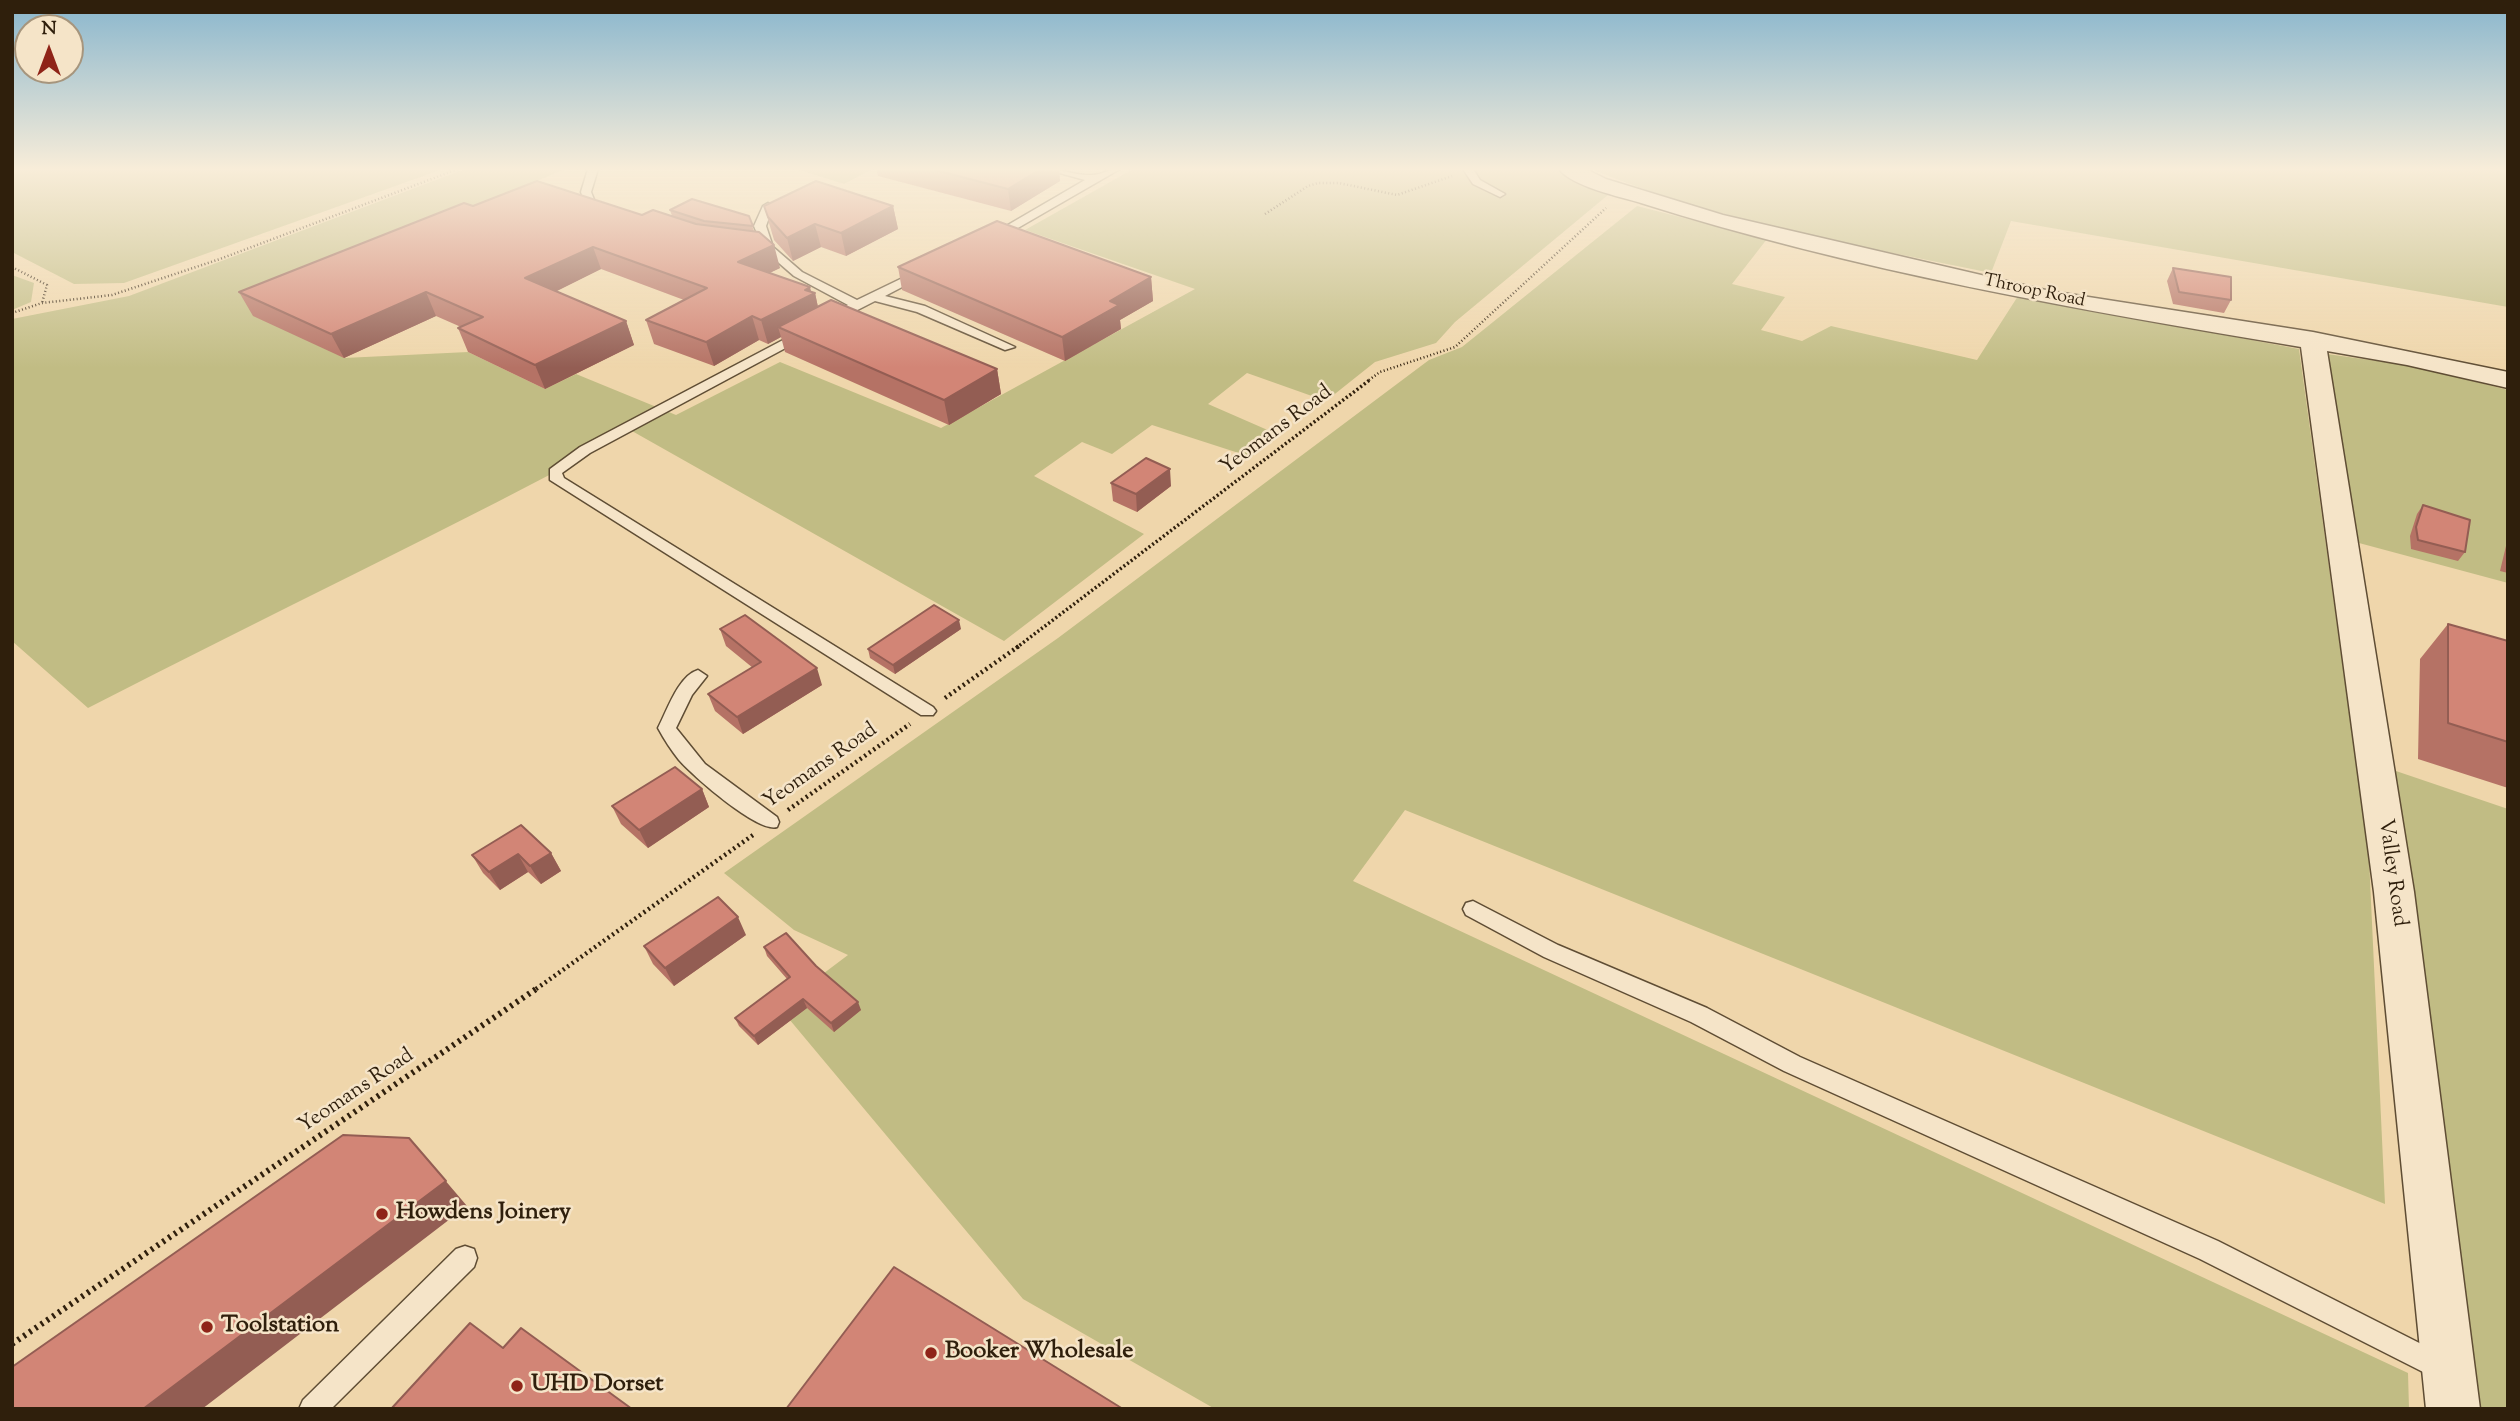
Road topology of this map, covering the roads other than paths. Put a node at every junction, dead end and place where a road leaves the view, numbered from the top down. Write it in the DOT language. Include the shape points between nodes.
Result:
graph roads {
  1 [pos="761,235"];
  2 [pos="997,235"];
  3 [pos="1007,235"];
  4 [pos="1782,235"];
  5 [pos="1014,238"];
  6 [pos="981,244"];
  7 [pos="935,267"];
  8 [pos="874,297"];
  9 [pos="857,305"];
  10 [pos="821,324"];
  11 [pos="810,330"];
  12 [pos="2313,340"];
  13 [pos="1009,347"];
  14 [pos="2508,380"];
  15 [pos="698,676"];
  16 [pos="927,711"];
  17 [pos="770,822"];
  18 [pos="1473,909"];
  19 [pos="465,1258"];
  20 [pos="2451,1390"];
  21 [pos="312,1409"];
  1 -- 9 [label="lane" via="763,249 798,274"];
  2 -- 6 [label="lane"];
  3 -- 5 [label="lane"];
  4 -- 12 [label="street, Throop Road" via="2050,298"];
  7 -- 8 [label="lane"];
  8 -- 9 [label="lane"];
  8 -- 13 [label="lane" via="921,309"];
  9 -- 10 [label="lane"];
  11 -- 16 [label="lane" via="585,450 555,472 556,481"];
  12 -- 14 [label="street, Throop Road"];
  12 -- 20 [label="street, Valley Road" via="2394,892"];
  15 -- 17 [label="lane" via="667,728 674,744 693,765"];
  18 -- 20 [label="lane" via="1551,951 1699,1015 1792,1064 2208,1250"];
  19 -- 21 [label="lane"];
}
